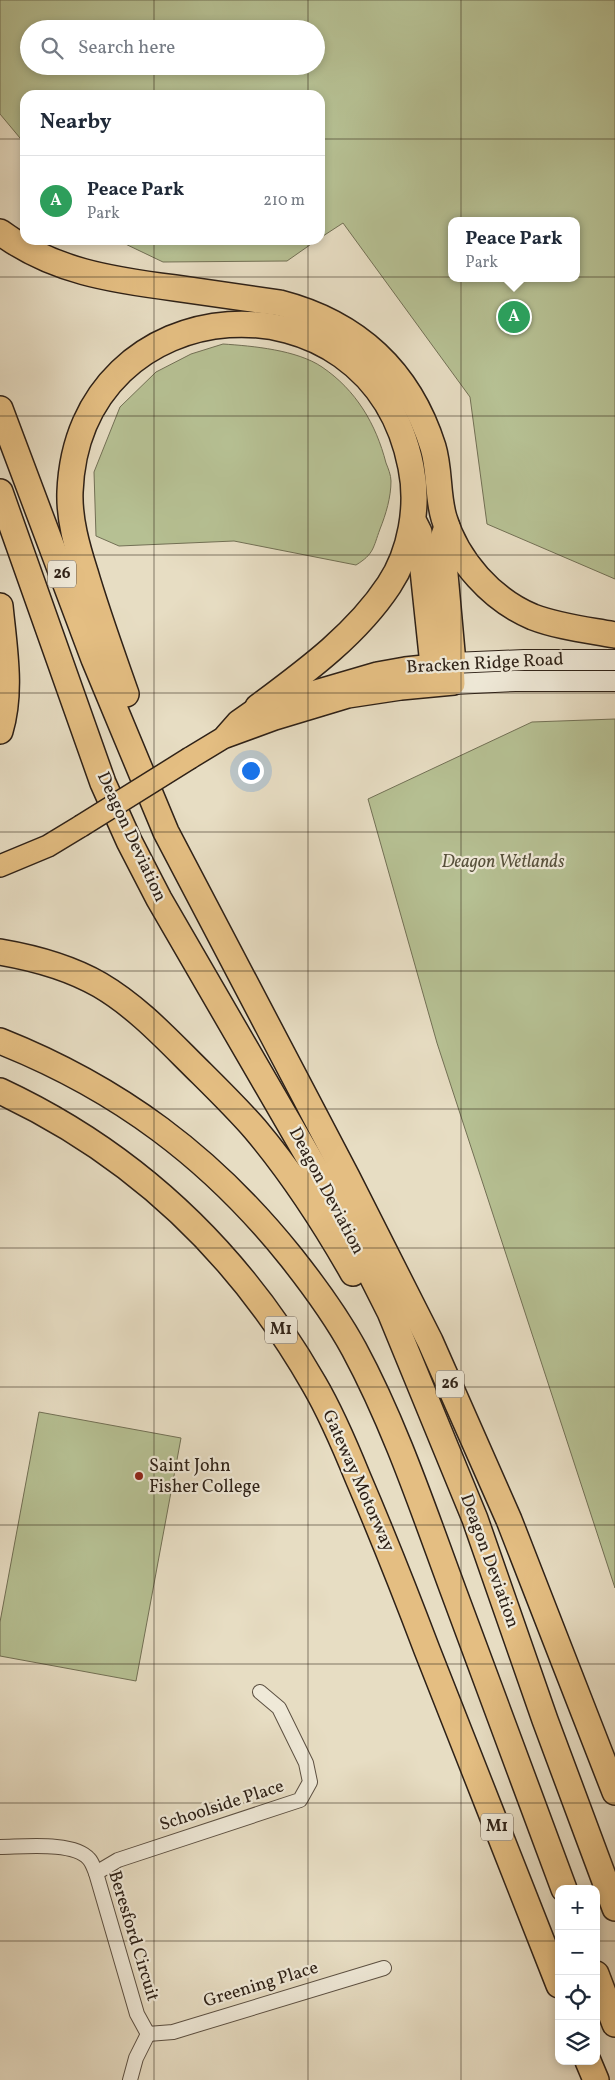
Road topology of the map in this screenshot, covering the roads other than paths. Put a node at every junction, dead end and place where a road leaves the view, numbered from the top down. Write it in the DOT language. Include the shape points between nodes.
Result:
graph roads {
  1 [pos="0,232"];
  2 [pos="20,244"];
  3 [pos="21,245"];
  4 [pos="0,409"];
  5 [pos="0,492"];
  6 [pos="412,520"];
  7 [pos="447,527"];
  8 [pos="0,606"];
  9 [pos="615,635"];
  10 [pos="615,660"];
  11 [pos="444,675"];
  12 [pos="615,681"];
  13 [pos="258,707"];
  14 [pos="0,731"];
  15 [pos="127,738"];
  16 [pos="223,738"];
  17 [pos="0,866"];
  18 [pos="0,952"];
  19 [pos="0,1041"];
  20 [pos="0,1091"];
  21 [pos="390,1312"];
  22 [pos="260,1692"];
  23 [pos="615,1792"];
  24 [pos="0,1847"];
  25 [pos="96,1873"];
  26 [pos="563,1885"];
  27 [pos="615,1908"];
  28 [pos="384,1968"];
  29 [pos="555,1975"];
  30 [pos="596,1975"];
  31 [pos="615,2024"];
  32 [pos="148,2034"];
  33 [pos="590,2065"];
  34 [pos="130,2080"];
  35 [pos="596,2080"];
  1 -- 2 [label="highway"];
  3 -- 7 [label="highway" via="86,274 303,309 333,322 362,341 392,368 423,420 434,449"];
  4 -- 15 [label="highway, Deagon Deviation / 26"];
  5 -- 21 [label="highway, Deagon Deviation / 26" via="104,783 128,841 334,1201"];
  6 -- 11 [label="highway" via="419,532"];
  6 -- 13 [label="highway" via="401,563 373,607 331,648"];
  6 -- 15 [label="highway" via="414,478 398,423 382,396 363,374 320,341 270,325 217,324 168,339 127,366 108,384 83,426 69,495 78,550 130,707"];
  7 -- 9 [label="highway" via="471,570 515,606 547,622"];
  7 -- 11 [label="highway" via="442,541"];
  8 -- 14 [label="highway" via="6,692"];
  10 -- 11 [label="main road, Bracken Ridge Road" via="524,660"];
  11 -- 12 [label="main road, Bracken Ridge Road" via="515,681"];
  11 -- 13 [label="main road, Bracken Ridge Road" via="377,673 272,707"];
  11 -- 16 [label="main road, Bracken Ridge Road" via="348,697"];
  13 -- 16 [label="main road, Bracken Ridge Road" via="238,721"];
  15 -- 23 [label="highway, Deagon Deviation / 26" via="166,832 430,1341 509,1520"];
  16 -- 17 [label="main road, Bracken Ridge Road, bridge" via="48,846"];
  18 -- 21 [label="highway" via="34,958 71,971 99,984 132,1006 254,1129 308,1200 363,1292"];
  19 -- 26 [label="highway, M1" via="38,1056 105,1091 161,1128 223,1182 275,1237 327,1303 354,1347 408,1471"];
  20 -- 29 [label="highway, Gateway Motorway / M1" via="88,1139 182,1213 230,1262 276,1324 315,1385 379,1526"];
  21 -- 27 [label="highway, Deagon Deviation / 26" via="475,1519 544,1720"];
  22 -- 25 [label="street, Schoolside Place" via="280,1708 306,1763 310,1782 300,1800 118,1860"];
  24 -- 25 [label="street, Beresford Circuit" via="78,1851 88,1858"];
  25 -- 32 [label="street, Beresford Circuit" via="137,2014"];
  28 -- 32 [label="street, Greening Place" via="173,2032"];
  30 -- 31 [label="highway"];
  32 -- 34 [label="street"];
  33 -- 35 [label="highway"];
}
